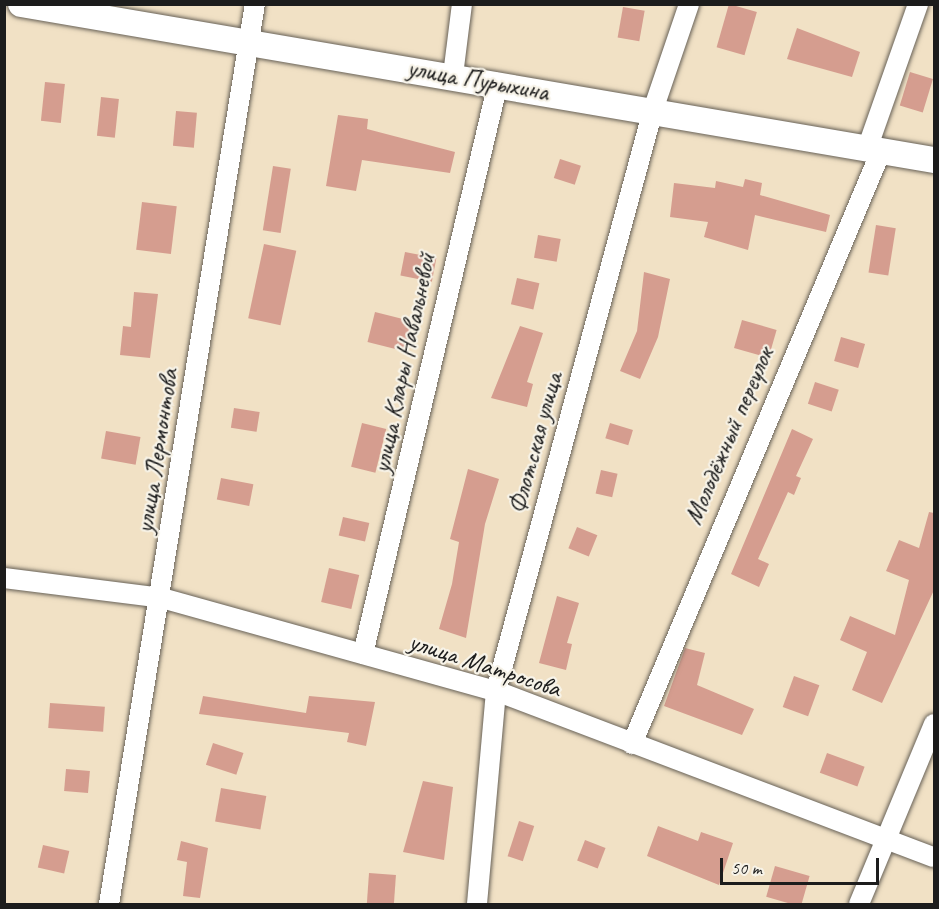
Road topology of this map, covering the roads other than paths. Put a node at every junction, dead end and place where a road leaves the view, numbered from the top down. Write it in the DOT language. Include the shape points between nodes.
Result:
graph roads {
  1 [pos="255,4"];
  2 [pos="462,4"];
  3 [pos="689,4"];
  4 [pos="918,4"];
  5 [pos="28,5"];
  6 [pos="248,40"];
  7 [pos="453,75"];
  8 [pos="498,83"];
  9 [pos="653,110"];
  10 [pos="874,150"];
  11 [pos="934,160"];
  12 [pos="4,578"];
  13 [pos="162,598"];
  14 [pos="363,654"];
  15 [pos="496,691"];
  16 [pos="934,724"];
  17 [pos="632,744"];
  18 [pos="885,840"];
  19 [pos="934,857"];
  20 [pos="108,904"];
  21 [pos="477,904"];
  22 [pos="859,904"];
  1 -- 6 [label="street, улица Лермонтова"];
  2 -- 7 [label="street"];
  3 -- 9 [label="street, Флотская улица"];
  4 -- 10 [label="street, Молодёжный переулок"];
  5 -- 6 [label="street, улица Пурыхина"];
  6 -- 7 [label="street, улица Пурыхина"];
  6 -- 13 [label="street, улица Лермонтова"];
  7 -- 8 [label="street, улица Пурыхина"];
  8 -- 9 [label="street, улица Пурыхина"];
  8 -- 14 [label="street, улица Клары Навальневой"];
  9 -- 10 [label="street, улица Пурыхина"];
  9 -- 15 [label="street, Флотская улица"];
  10 -- 11 [label="street, улица Пурыхина"];
  10 -- 17 [label="street, Молодёжный переулок"];
  12 -- 13 [label="street, улица Матросова"];
  13 -- 14 [label="street, улица Матросова"];
  13 -- 20 [label="street, улица Лермонтова"];
  14 -- 15 [label="street, улица Матросова"];
  15 -- 17 [label="street, улица Матросова"];
  15 -- 21 [label="street, Флотская улица"];
  16 -- 18 [label="street"];
  17 -- 18 [label="street, улица Матросова"];
  18 -- 19 [label="street, улица Матросова"];
  18 -- 22 [label="street"];
}
